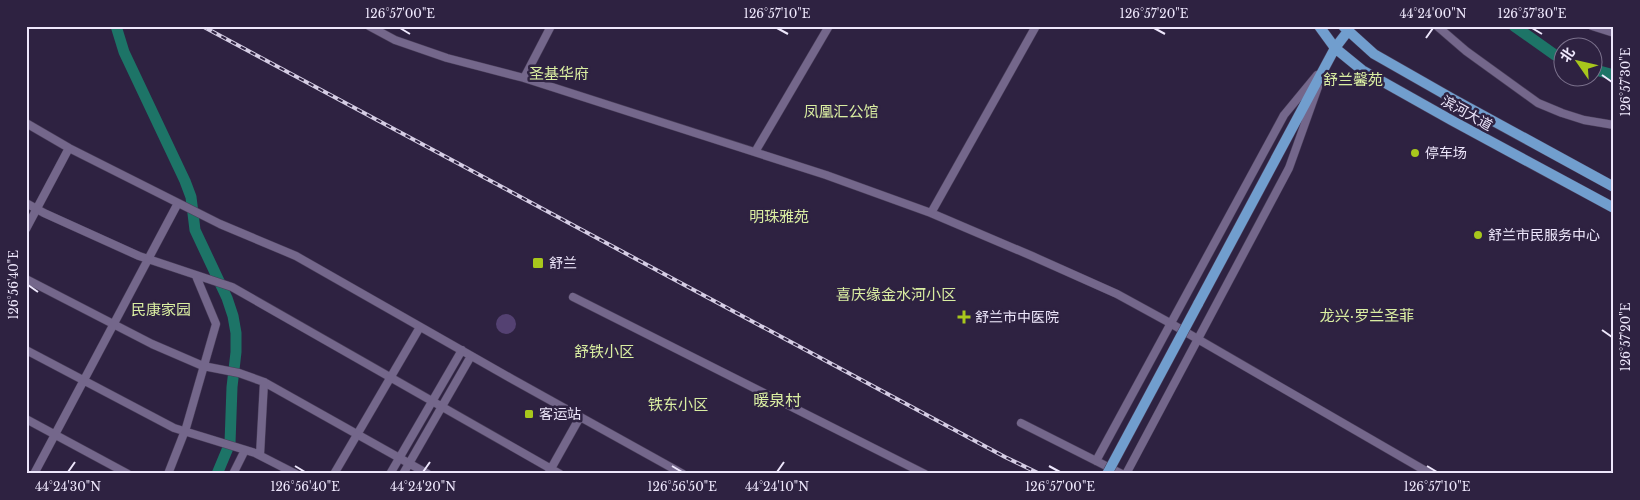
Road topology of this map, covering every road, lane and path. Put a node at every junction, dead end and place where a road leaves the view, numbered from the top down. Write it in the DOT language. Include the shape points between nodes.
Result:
graph roads {
  1 [pos="369,26"];
  2 [pos="551,26"];
  3 [pos="829,26"];
  4 [pos="1036,26"];
  5 [pos="1319,26"];
  6 [pos="1437,26"];
  7 [pos="1592,26"];
  8 [pos="1346,29"];
  9 [pos="1614,33"];
  10 [pos="1335,48"];
  11 [pos="1327,64"];
  12 [pos="524,78"];
  13 [pos="26,123"];
  14 [pos="1614,125"];
  15 [pos="69,148"];
  16 [pos="755,152"];
  17 [pos="1614,186"];
  18 [pos="26,203"];
  19 [pos="178,203"];
  20 [pos="1614,208"];
  21 [pos="37,209"];
  22 [pos="931,213"];
  23 [pos="26,228"];
  24 [pos="148,259"];
  25 [pos="197,276"];
  26 [pos="26,279"];
  27 [pos="573,297"];
  28 [pos="1170,323"];
  29 [pos="113,325"];
  30 [pos="420,327"];
  31 [pos="1198,338"];
  32 [pos="26,350"];
  33 [pos="462,350"];
  34 [pos="471,356"];
  35 [pos="204,366"];
  36 [pos="390,377"];
  37 [pos="84,380"];
  38 [pos="264,382"];
  39 [pos="432,401"];
  40 [pos="442,407"];
  41 [pos="580,416"];
  42 [pos="26,419"];
  43 [pos="1021,422"];
  44 [pos="184,432"];
  45 [pos="55,434"];
  46 [pos="357,434"];
  47 [pos="244,450"];
  48 [pos="260,456"];
  49 [pos="400,458"];
  50 [pos="1096,461"];
  51 [pos="409,463"];
  52 [pos="550,471"];
  53 [pos="34,474"];
  54 [pos="128,474"];
  55 [pos="168,474"];
  56 [pos="233,474"];
  57 [pos="296,474"];
  58 [pos="334,474"];
  59 [pos="390,474"];
  60 [pos="403,474"];
  61 [pos="428,474"];
  62 [pos="560,474"];
  63 [pos="683,474"];
  64 [pos="925,474"];
  65 [pos="1107,474"];
  66 [pos="1122,474"];
  67 [pos="1126,474"];
  68 [pos="1430,474"];
  1 -- 12 [label="street" via="395,40 447,58"];
  2 -- 12 [label="street"];
  3 -- 16 [label="street"];
  4 -- 22 [label="street"];
  5 -- 10 [label="main road, 滨河大道"];
  6 -- 14 [label="street" via="1538,103 1584,120"];
  7 -- 9 [label="street"];
  8 -- 10 [label="main road"];
  8 -- 17 [label="main road, 滨河大道" via="1374,54"];
  10 -- 11 [label="main road"];
  10 -- 20 [label="main road, 滨河大道" via="1362,70"];
  11 -- 28 [label="street" via="1284,115"];
  11 -- 31 [label="street" via="1289,168"];
  11 -- 65 [label="main road, bridge"];
  12 -- 16 [label="street"];
  13 -- 15 [label="street"];
  15 -- 19 [label="street"];
  15 -- 21 [label="street"];
  16 -- 22 [label="street"];
  18 -- 21 [label="street"];
  19 -- 24 [label="street"];
  19 -- 30 [label="street" via="296,256"];
  21 -- 23 [label="street"];
  21 -- 24 [label="street"];
  22 -- 28 [label="street" via="1117,294"];
  24 -- 25 [label="street"];
  24 -- 29 [label="street"];
  25 -- 35 [label="street" via="216,324"];
  25 -- 36 [label="street" via="232,287"];
  26 -- 29 [label="street"];
  27 -- 64 [label="street"];
  28 -- 31 [label="street"];
  28 -- 50 [label="street"];
  29 -- 35 [label="street"];
  29 -- 37 [label="street"];
  30 -- 33 [label="street"];
  30 -- 36 [label="street"];
  31 -- 67 [label="street"];
  31 -- 68 [label="street"];
  32 -- 37 [label="street"];
  33 -- 34 [label="street"];
  33 -- 39 [label="street"];
  34 -- 40 [label="street"];
  34 -- 41 [label="street"];
  35 -- 38 [label="street"];
  35 -- 44 [label="street"];
  36 -- 39 [label="street"];
  36 -- 46 [label="street"];
  37 -- 44 [label="street"];
  37 -- 45 [label="street"];
  38 -- 46 [label="street"];
  38 -- 48 [label="street"];
  39 -- 40 [label="street"];
  39 -- 49 [label="street"];
  40 -- 51 [label="street"];
  40 -- 52 [label="street"];
  41 -- 52 [label="street"];
  41 -- 63 [label="street"];
  42 -- 45 [label="street"];
  43 -- 50 [label="street"];
  44 -- 47 [label="street"];
  44 -- 55 [label="street"];
  45 -- 53 [label="street"];
  45 -- 54 [label="street"];
  46 -- 49 [label="street"];
  46 -- 58 [label="street"];
  47 -- 48 [label="street"];
  47 -- 56 [label="street"];
  48 -- 57 [label="street"];
  49 -- 51 [label="street"];
  49 -- 59 [label="street"];
  50 -- 66 [label="street"];
  51 -- 60 [label="street"];
  51 -- 61 [label="street"];
  52 -- 62 [label="street"];
}
